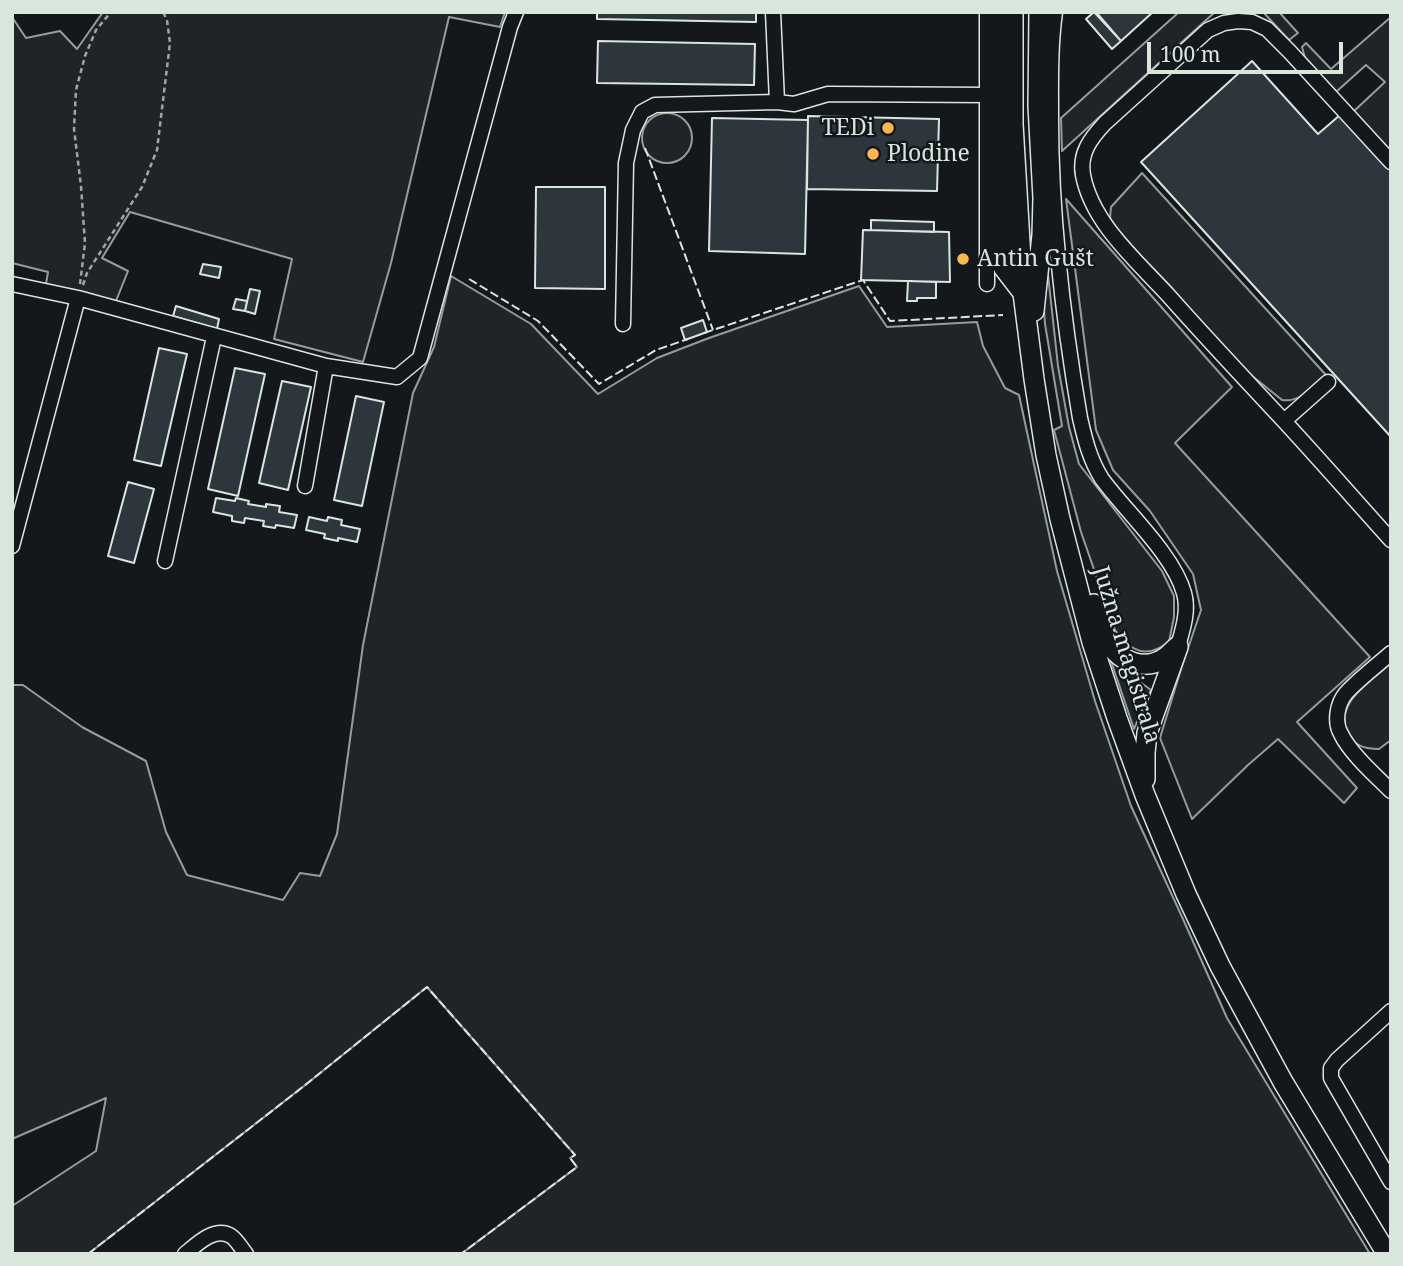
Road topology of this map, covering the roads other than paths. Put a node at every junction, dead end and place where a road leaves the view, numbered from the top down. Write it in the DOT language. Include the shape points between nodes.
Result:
graph roads {
  1 [pos="516,12"];
  2 [pos="773,12"];
  3 [pos="987,12"];
  4 [pos="997,12"];
  5 [pos="1013,12"];
  6 [pos="1039,12"];
  7 [pos="1055,12"];
  8 [pos="988,94"];
  9 [pos="777,102"];
  10 [pos="1391,162"];
  11 [pos="12,284"];
  12 [pos="987,284"];
  13 [pos="1023,293"];
  14 [pos="78,298"];
  15 [pos="623,324"];
  16 [pos="214,337"];
  17 [pos="326,366"];
  18 [pos="1032,368"];
  19 [pos="1328,382"];
  20 [pos="1284,421"];
  21 [pos="305,486"];
  22 [pos="1391,540"];
  23 [pos="12,546"];
  24 [pos="165,561"];
  25 [pos="1074,568"];
  26 [pos="1178,646"];
  27 [pos="1391,653"];
  28 [pos="1391,791"];
  29 [pos="1145,794"];
  30 [pos="1391,1011"];
  31 [pos="1391,1182"];
  32 [pos="185,1254"];
  33 [pos="246,1254"];
  34 [pos="1387,1254"];
  1 -- 17 [label="street" via="420,358 397,377"];
  2 -- 9 [label="street"];
  3 -- 8 [label="street"];
  4 -- 13 [label="main road" via="1003,267"];
  5 -- 13 [label="main road, Južna magistrala" via="1013,124"];
  6 -- 18 [label="main road" via="1042,235"];
  7 -- 26 [label="street" via="1051,179 1080,418 1093,463 1165,557 1184,593 1186,608"];
  8 -- 9 [label="street" via="828,94 794,104"];
  8 -- 12 [label="street"];
  9 -- 15 [label="street" via="654,105 642,112 626,163"];
  10 -- 20 [label="street" via="1267,29 1238,21 1208,30 1105,123 1083,154 1086,186 1106,227"];
  11 -- 14 [label="street"];
  13 -- 18 [label="main road, Južna magistrala"];
  14 -- 16 [label="street"];
  14 -- 23 [label="street"];
  16 -- 17 [label="street"];
  16 -- 24 [label="street"];
  17 -- 21 [label="street"];
  18 -- 25 [label="main road, Južna magistrala" via="1046,455"];
  19 -- 20 [label="street"];
  20 -- 22 [label="street"];
  25 -- 26 [label="main road" via="1118,654 1139,665 1150,664"];
  25 -- 29 [label="main road, Južna magistrala" via="1092,642"];
  26 -- 29 [label="main road" via="1147,733"];
  27 -- 28 [label="street" via="1345,695 1337,717 1340,734"];
  29 -- 34 [label="main road, Južna magistrala" via="1220,967"];
  30 -- 31 [label="street" via="1337,1060 1331,1078"];
  32 -- 33 [label="street" via="204,1239 223,1233 233,1237"];
}
